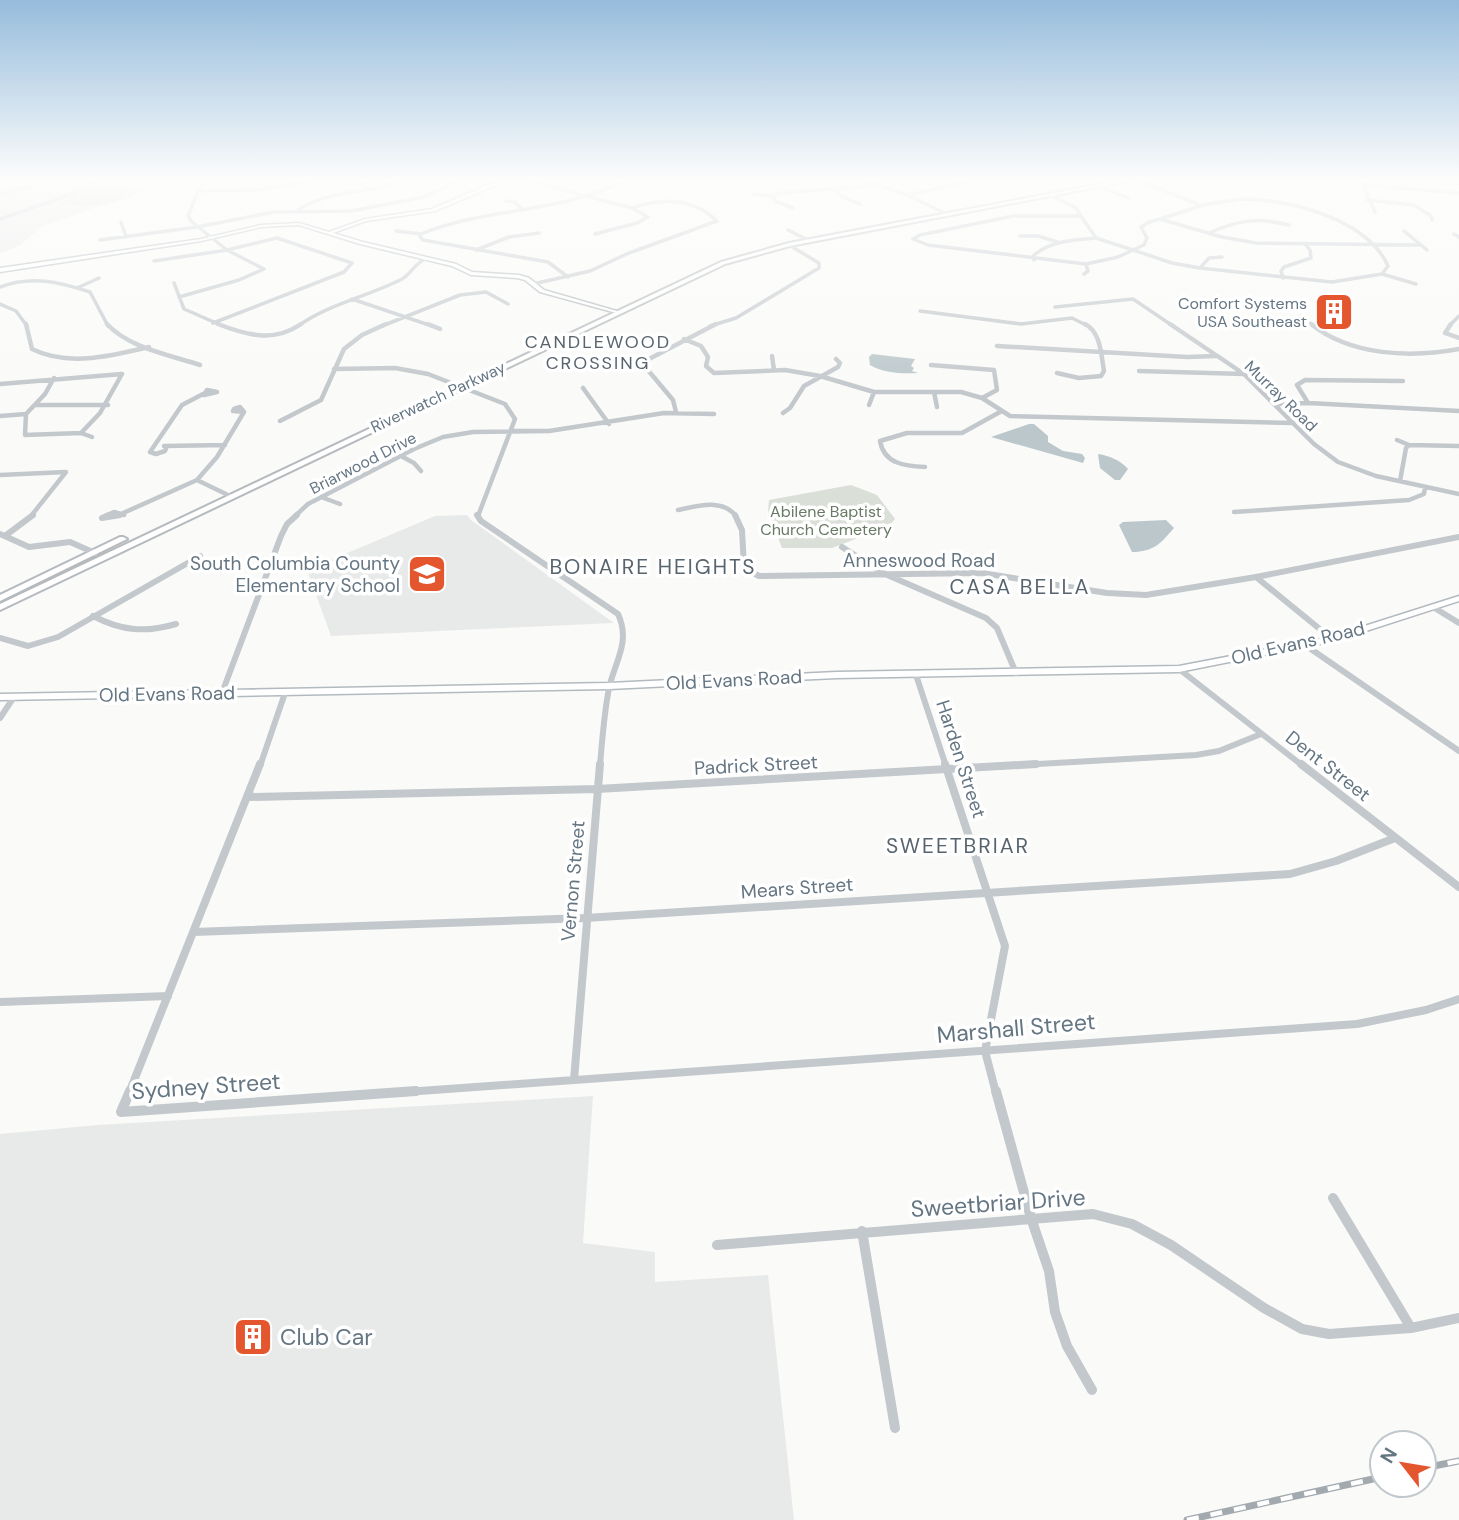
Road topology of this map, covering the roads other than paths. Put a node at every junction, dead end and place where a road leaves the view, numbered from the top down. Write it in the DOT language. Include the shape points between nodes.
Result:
graph roads {
  1 [pos="133,250"];
  2 [pos="227,250"];
  3 [pos="314,250"];
  4 [pos="389,250"];
  5 [pos="470,250"];
  6 [pos="637,250"];
  7 [pos="761,250"];
  8 [pos="771,250"];
  9 [pos="797,250"];
  10 [pos="969,250"];
  11 [pos="1039,250"];
  12 [pos="1128,250"];
  13 [pos="1310,250"];
  14 [pos="1376,250"];
  15 [pos="475,251"];
  16 [pos="1131,251"];
  17 [pos="1222,257"];
  18 [pos="425,259"];
  19 [pos="1034,260"];
  20 [pos="154,261"];
  21 [pos="1086,264"];
  22 [pos="1200,268"];
  23 [pos="0,270"];
  24 [pos="1084,274"];
  25 [pos="1382,274"];
  26 [pos="568,276"];
  27 [pos="99,278"];
  28 [pos="1283,278"];
  29 [pos="174,283"];
  30 [pos="533,284"];
  31 [pos="1416,284"];
  32 [pos="0,286"];
  33 [pos="76,288"];
  34 [pos="179,297"];
  35 [pos="351,299"];
  36 [pos="0,304"];
  37 [pos="508,304"];
  38 [pos="1055,307"];
  39 [pos="610,311"];
  40 [pos="920,311"];
  41 [pos="618,313"];
  42 [pos="406,315"];
  43 [pos="1301,316"];
  44 [pos="1459,316"];
  45 [pos="213,323"];
  46 [pos="440,329"];
  47 [pos="1459,338"];
  48 [pos="684,339"];
  49 [pos="997,345"];
  50 [pos="149,346"];
  51 [pos="1459,349"];
  52 [pos="1100,352"];
  53 [pos="772,355"];
  54 [pos="1217,356"];
  55 [pos="836,359"];
  56 [pos="200,365"];
  57 [pos="931,365"];
  58 [pos="334,369"];
  59 [pos="774,370"];
  60 [pos="1139,371"];
  61 [pos="1057,373"];
  62 [pos="1244,374"];
  63 [pos="820,376"];
  64 [pos="54,378"];
  65 [pos="1403,381"];
  66 [pos="453,383"];
  67 [pos="0,384"];
  68 [pos="461,386"];
  69 [pos="583,388"];
  70 [pos="874,392"];
  71 [pos="934,392"];
  72 [pos="203,394"];
  73 [pos="982,398"];
  74 [pos="1308,403"];
  75 [pos="1276,404"];
  76 [pos="35,405"];
  77 [pos="108,405"];
  78 [pos="869,405"];
  79 [pos="936,407"];
  80 [pos="1459,411"];
  81 [pos="244,412"];
  82 [pos="676,412"];
  83 [pos="1000,412"];
  84 [pos="783,413"];
  85 [pos="26,414"];
  86 [pos="714,414"];
  87 [pos="0,416"];
  88 [pos="280,421"];
  89 [pos="1293,422"];
  90 [pos="610,424"];
  91 [pos="511,431"];
  92 [pos="81,433"];
  93 [pos="92,437"];
  94 [pos="1397,440"];
  95 [pos="225,445"];
  96 [pos="1409,445"];
  97 [pos="1459,446"];
  98 [pos="401,456"];
  99 [pos="925,467"];
  100 [pos="421,471"];
  101 [pos="0,475"];
  102 [pos="197,480"];
  103 [pos="1400,481"];
  104 [pos="1425,486"];
  105 [pos="222,492"];
  106 [pos="1459,494"];
  107 [pos="230,496"];
  108 [pos="321,497"];
  109 [pos="337,503"];
  110 [pos="678,510"];
  111 [pos="1234,512"];
  112 [pos="124,514"];
  113 [pos="2,535"];
  114 [pos="1459,537"];
  115 [pos="842,547"];
  116 [pos="95,553"];
  117 [pos="201,556"];
  118 [pos="885,574"];
  119 [pos="1256,577"];
  120 [pos="0,598"];
  121 [pos="1459,598"];
  122 [pos="0,607"];
  123 [pos="1433,607"];
  124 [pos="93,616"];
  125 [pos="1459,622"];
  126 [pos="176,624"];
  127 [pos="0,638"];
  128 [pos="1332,639"];
  129 [pos="1306,645"];
  130 [pos="1179,669"];
  131 [pos="1016,673"];
  132 [pos="916,675"];
  133 [pos="609,686"];
  134 [pos="222,693"];
  135 [pos="285,693"];
  136 [pos="0,697"];
  137 [pos="14,697"];
  138 [pos="0,718"];
  139 [pos="1261,734"];
  140 [pos="1459,751"];
  141 [pos="948,770"];
  142 [pos="597,789"];
  143 [pos="249,797"];
  144 [pos="1395,838"];
  145 [pos="1459,887"];
  146 [pos="988,891"];
  147 [pos="584,918"];
  148 [pos="194,932"];
  149 [pos="168,996"];
  150 [pos="1459,999"];
  151 [pos="0,1002"];
  152 [pos="985,1051"];
  153 [pos="574,1080"];
  154 [pos="1333,1198"];
  155 [pos="1031,1218"];
  156 [pos="862,1231"];
  157 [pos="717,1245"];
  158 [pos="1459,1318"];
  159 [pos="1411,1328"];
  160 [pos="1092,1390"];
  161 [pos="895,1429"];
  1 -- 23 [label="street"];
  2 -- 20 [label="street"];
  2 -- 34 [label="street" via="264,269"];
  3 -- 45 [label="street" via="353,265"];
  4 -- 18 [label="street"];
  5 -- 15 [label="street"];
  6 -- 26 [label="street"];
  7 -- 39 [label="main road, Riverwatch Parkway" via="716,261"];
  8 -- 41 [label="main road, Riverwatch Parkway" via="711,268"];
  9 -- 48 [label="street" via="819,268 736,318"];
  10 -- 19 [label="street"];
  11 -- 19 [label="street"];
  12 -- 16 [label="street"];
  13 -- 28 [label="street" via="1311,258 1284,267"];
  14 -- 25 [label="street" via="1388,266"];
  15 -- 26 [label="street" via="548,262"];
  16 -- 21 [label="street"];
  16 -- 22 [label="street"];
  17 -- 22 [label="street" via="1209,258"];
  18 -- 30 [label="street" via="480,275 517,276"];
  18 -- 35 [label="street" via="404,279"];
  19 -- 21 [label="street"];
  21 -- 24 [label="street"];
  22 -- 28 [label="street"];
  25 -- 28 [label="street" via="1332,282"];
  25 -- 31 [label="street"];
  26 -- 30 [label="street"];
  27 -- 33 [label="street"];
  29 -- 34 [label="street"];
  30 -- 39 [label="street" via="547,293"];
  32 -- 33 [label="street" via="43,279"];
  33 -- 50 [label="street" via="94,296 111,329"];
  34 -- 45 [label="street" via="189,313"];
  35 -- 42 [label="street"];
  35 -- 45 [label="street" via="272,336 247,335"];
  36 -- 50 [label="street" via="21,313 32,349 48,357 108,356"];
  37 -- 42 [label="street" via="493,294 474,292"];
  38 -- 54 [label="street, Murray Road" via="1133,299"];
  39 -- 41 [label="street"];
  39 -- 66 [label="main road, Riverwatch Parkway"];
  40 -- 52 [label="street" via="1021,324 1072,318 1091,327"];
  41 -- 68 [label="main road, Riverwatch Parkway"];
  42 -- 46 [label="street"];
  42 -- 58 [label="street" via="351,342"];
  43 -- 51 [label="street" via="1326,335 1353,346 1408,352"];
  44 -- 47 [label="street" via="1445,333"];
  48 -- 59 [label="street" via="705,351 706,366 714,373"];
  48 -- 82 [label="street" via="646,364 673,400"];
  49 -- 52 [label="street"];
  50 -- 56 [label="street"];
  52 -- 54 [label="street"];
  52 -- 61 [label="street" via="1101,376"];
  53 -- 59 [label="street"];
  54 -- 62 [label="street, Murray Road"];
  55 -- 63 [label="street" via="838,367"];
  57 -- 73 [label="street" via="994,370 997,390"];
  58 -- 66 [label="street" via="412,370"];
  58 -- 88 [label="street" via="321,400"];
  59 -- 63 [label="street"];
  60 -- 62 [label="street"];
  62 -- 75 [label="street, Murray Road"];
  63 -- 70 [label="street"];
  63 -- 84 [label="street" via="804,386"];
  64 -- 67 [label="street"];
  64 -- 76 [label="street"];
  64 -- 77 [label="street" via="122,374"];
  65 -- 74 [label="street" via="1305,380 1297,384"];
  66 -- 68 [label="street"];
  66 -- 105 [label="main road, Riverwatch Parkway"];
  68 -- 91 [label="street" via="505,404 515,419"];
  68 -- 107 [label="main road, Riverwatch Parkway"];
  69 -- 90 [label="street"];
  70 -- 71 [label="street"];
  70 -- 78 [label="street"];
  71 -- 73 [label="street"];
  71 -- 79 [label="street"];
  72 -- 95 [label="street" via="177,408 150,452 165,451 167,446"];
  73 -- 83 [label="street"];
  74 -- 75 [label="street"];
  74 -- 80 [label="street"];
  75 -- 89 [label="street, Murray Road"];
  76 -- 77 [label="street"];
  76 -- 85 [label="street"];
  77 -- 92 [label="street"];
  81 -- 95 [label="street"];
  82 -- 86 [label="street, Briarwood Drive"];
  82 -- 90 [label="street, Briarwood Drive"];
  83 -- 89 [label="street" via="1024,417"];
  83 -- 99 [label="street" via="958,434 900,434 880,441 889,459"];
  85 -- 87 [label="street"];
  85 -- 92 [label="street" via="25,435"];
  89 -- 103 [label="street, Murray Road" via="1338,462"];
  90 -- 91 [label="street, Briarwood Drive"];
  91 -- 98 [label="street, Briarwood Drive" via="443,437"];
  91 -- 133 [label="street, Vernon Street" via="477,515 618,614 625,625 624,651"];
  92 -- 93 [label="street"];
  94 -- 96 [label="street"];
  95 -- 102 [label="street"];
  96 -- 97 [label="street"];
  96 -- 103 [label="street"];
  98 -- 100 [label="street"];
  98 -- 108 [label="street, Briarwood Drive"];
  101 -- 113 [label="street" via="65,472 23,526"];
  102 -- 105 [label="street"];
  102 -- 112 [label="street"];
  103 -- 104 [label="street, Murray Road"];
  104 -- 106 [label="street, Murray Road"];
  104 -- 111 [label="street" via="1424,494 1409,500"];
  105 -- 107 [label="street"];
  105 -- 116 [label="main road, Riverwatch Parkway"];
  107 -- 122 [label="main road, Riverwatch Parkway"];
  108 -- 109 [label="street"];
  108 -- 134 [label="street, Briarwood Drive" via="298,513 281,536"];
  110 -- 118 [label="street, Anneswood Road" via="709,503 736,513 744,568 759,576"];
  113 -- 116 [label="street" via="29,547 70,542"];
  114 -- 119 [label="street, Anneswood Road"];
  115 -- 118 [label="street"];
  116 -- 120 [label="main road, Riverwatch Parkway"];
  117 -- 124 [label="street"];
  118 -- 119 [label="street, Anneswood Road" via="982,573 1146,595"];
  118 -- 131 [label="street" via="986,618 997,628"];
  119 -- 128 [label="street"];
  121 -- 123 [label="street, Old Evans Road"];
  123 -- 125 [label="street"];
  123 -- 128 [label="street, Old Evans Road"];
  124 -- 126 [label="street" via="114,628 134,632"];
  124 -- 127 [label="street" via="41,643 28,646"];
  128 -- 129 [label="street, Old Evans Road"];
  129 -- 130 [label="street, Old Evans Road"];
  129 -- 140 [label="street"];
  130 -- 131 [label="street, Old Evans Road"];
  130 -- 139 [label="street, Dent Street"];
  131 -- 132 [label="street, Old Evans Road"];
  132 -- 133 [label="street, Old Evans Road"];
  132 -- 141 [label="street, Harden Street"];
  133 -- 135 [label="street, Old Evans Road"];
  133 -- 142 [label="street, Vernon Street"];
  134 -- 135 [label="street, Old Evans Road"];
  134 -- 137 [label="street, Old Evans Road"];
  135 -- 143 [label="street, Sydney Street"];
  136 -- 137 [label="street, Old Evans Road"];
  137 -- 138 [label="street"];
  139 -- 141 [label="street, Padrick Street" via="1196,755"];
  139 -- 144 [label="street, Dent Street"];
  141 -- 142 [label="street, Padrick Street"];
  141 -- 146 [label="street, Harden Street"];
  142 -- 143 [label="street, Padrick Street"];
  142 -- 147 [label="street, Vernon Street"];
  143 -- 148 [label="street, Sydney Street"];
  144 -- 145 [label="street, Dent Street"];
  144 -- 146 [label="street, Mears Street" via="1290,874"];
  146 -- 147 [label="street, Mears Street"];
  146 -- 152 [label="street, Harden Street" via="1004,946"];
  147 -- 148 [label="street, Mears Street"];
  147 -- 153 [label="street, Vernon Street"];
  148 -- 149 [label="street, Sydney Street"];
  149 -- 151 [label="street"];
  149 -- 153 [label="street, Sydney Street" via="121,1112"];
  150 -- 152 [label="street, Marshall Street" via="1357,1024"];
  152 -- 153 [label="street, Marshall Street"];
  152 -- 155 [label="street, Harden Street"];
  154 -- 159 [label="street"];
  155 -- 156 [label="street, Sweetbriar Drive"];
  155 -- 159 [label="street, Sweetbriar Drive" via="1093,1214 1132,1224 1302,1329 1329,1334"];
  155 -- 160 [label="street, Harden Street" via="1067,1346"];
  156 -- 157 [label="street, Sweetbriar Drive"];
  156 -- 161 [label="street"];
  158 -- 159 [label="street, Sweetbriar Drive"];
}
